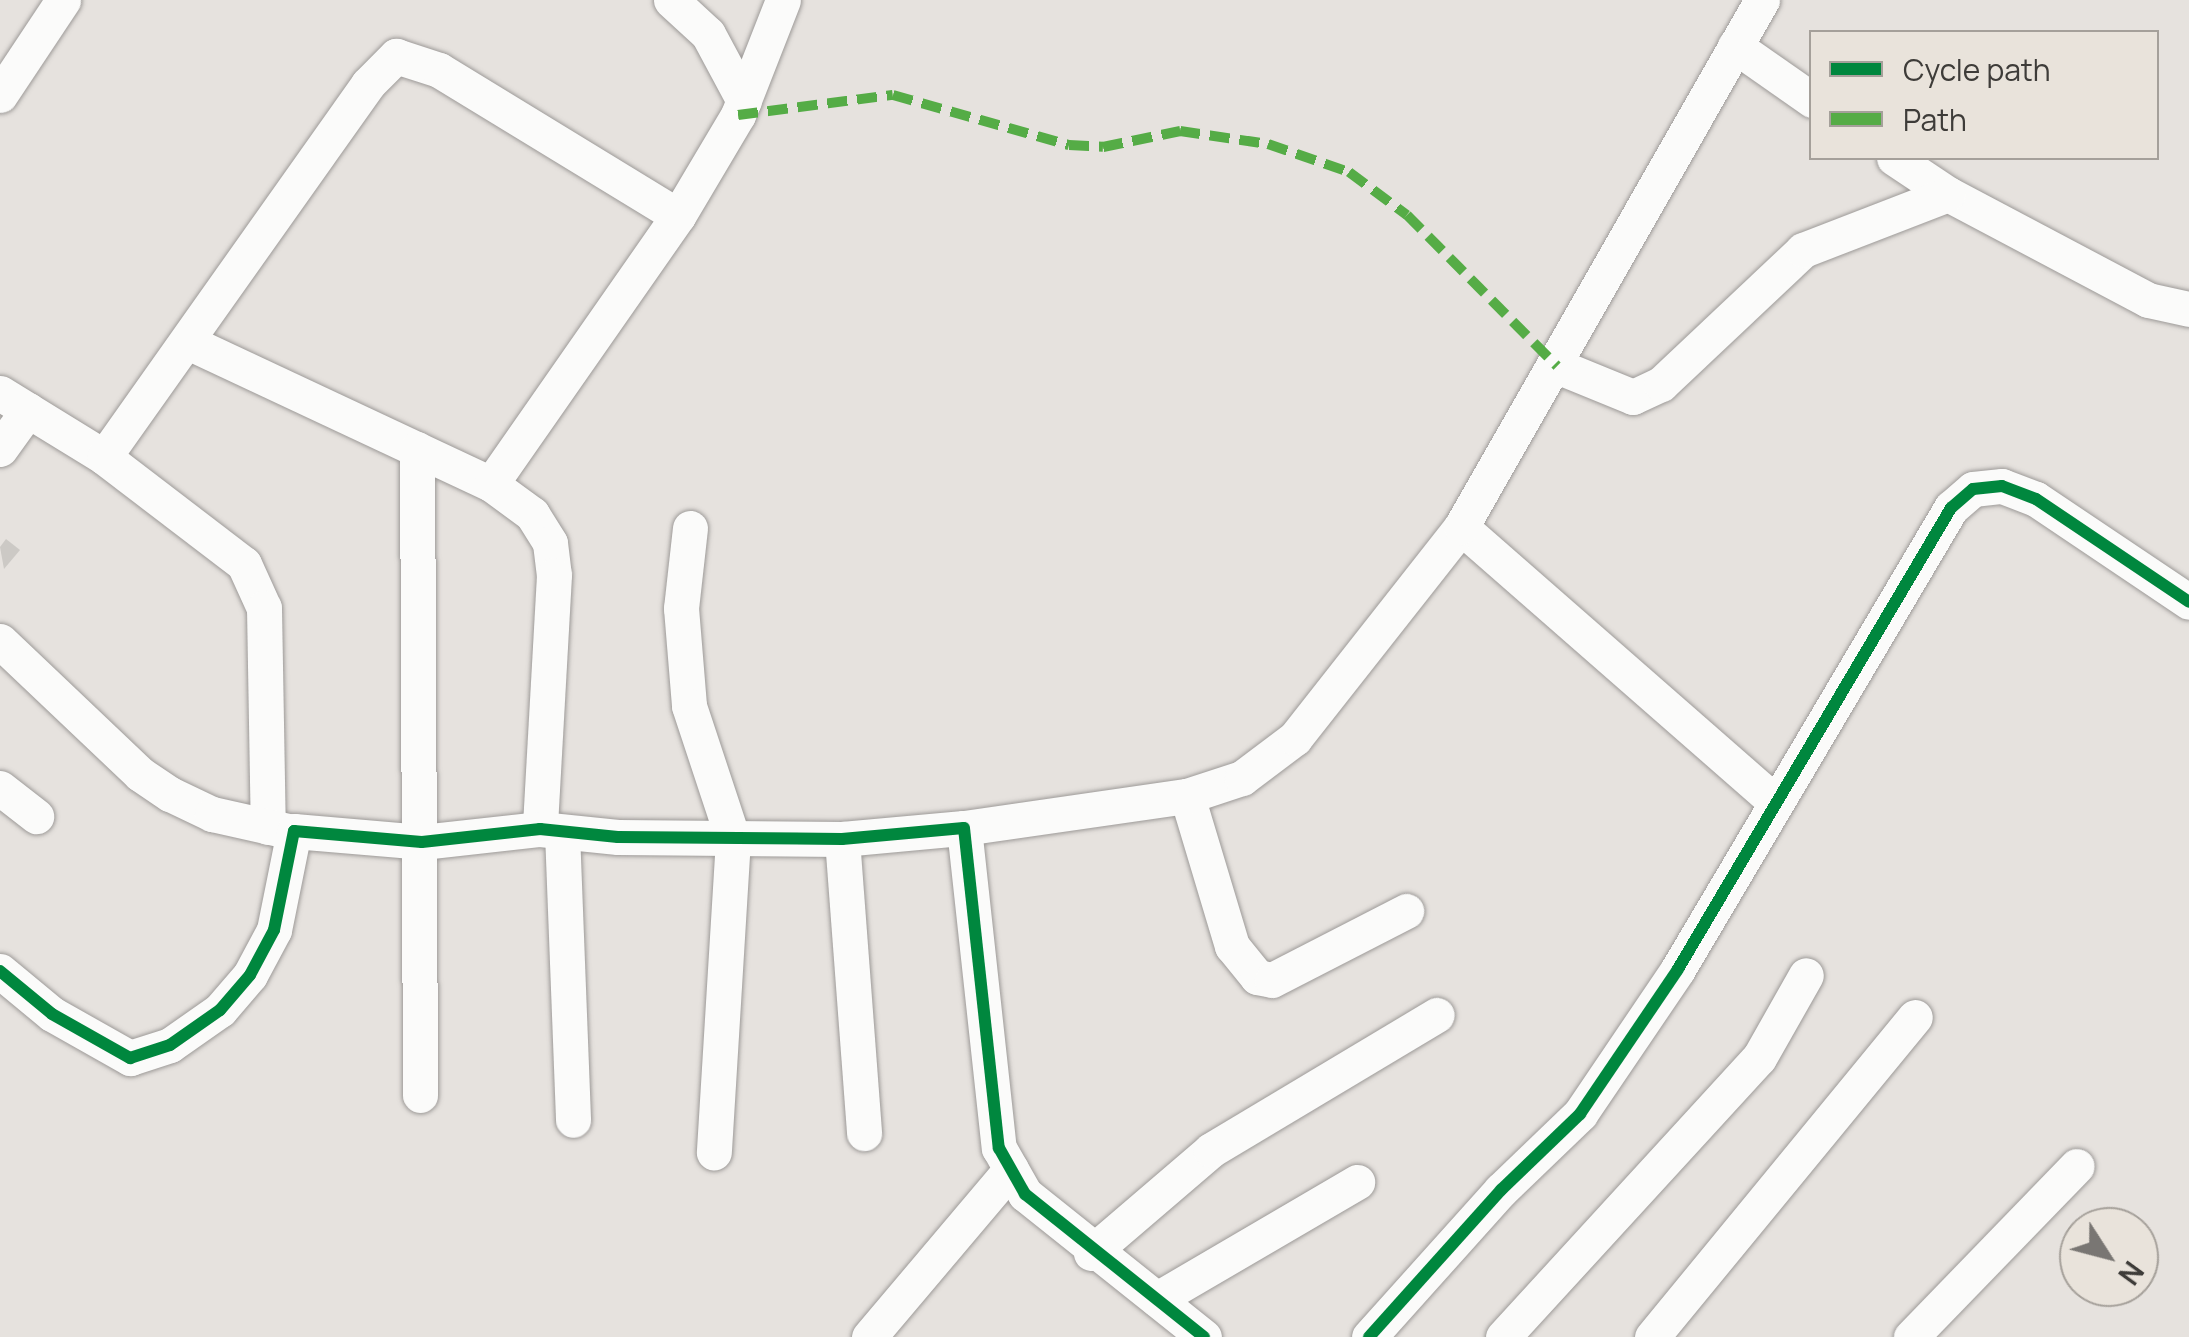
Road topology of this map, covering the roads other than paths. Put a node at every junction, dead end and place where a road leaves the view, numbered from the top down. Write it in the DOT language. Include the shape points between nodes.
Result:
graph roads {
  1 [pos="63,0"];
  2 [pos="671,0"];
  3 [pos="783,0"];
  4 [pos="1762,0"];
  5 [pos="1735,46"];
  6 [pos="0,96"];
  7 [pos="1809,98"];
  8 [pos="744,101"];
  9 [pos="1897,160"];
  10 [pos="1948,194"];
  11 [pos="678,216"];
  12 [pos="2189,308"];
  13 [pos="188,342"];
  14 [pos="1557,366"];
  15 [pos="14,402"];
  16 [pos="0,449"];
  17 [pos="417,449"];
  18 [pos="104,457"];
  19 [pos="491,484"];
  20 [pos="1461,526"];
  21 [pos="690,528"];
  22 [pos="2189,602"];
  23 [pos="0,641"];
  24 [pos="0,788"];
  25 [pos="1187,796"];
  26 [pos="1775,802"];
  27 [pos="36,816"];
  28 [pos="964,828"];
  29 [pos="281,829"];
  30 [pos="551,830"];
  31 [pos="732,839"];
  32 [pos="842,839"];
  33 [pos="422,842"];
  34 [pos="1406,911"];
  35 [pos="0,971"];
  36 [pos="1806,975"];
  37 [pos="1437,1015"];
  38 [pos="1915,1017"];
  39 [pos="420,1096"];
  40 [pos="573,1120"];
  41 [pos="864,1132"];
  42 [pos="714,1152"];
  43 [pos="2077,1166"];
  44 [pos="1011,1169"];
  45 [pos="1357,1182"];
  46 [pos="1091,1252"];
  47 [pos="1158,1299"];
  48 [pos="869,1337"];
  49 [pos="1204,1337"];
  50 [pos="1370,1337"];
  51 [pos="1503,1337"];
  52 [pos="1652,1337"];
  53 [pos="1911,1337"];
  1 -- 6 [label="street"];
  2 -- 8 [label="street" via="708,34"];
  3 -- 8 [label="street"];
  4 -- 5 [label="street"];
  5 -- 7 [label="street"];
  5 -- 14 [label="street" via="1662,166"];
  8 -- 11 [label="street"];
  9 -- 10 [label="street"];
  10 -- 12 [label="street" via="2148,300"];
  10 -- 14 [label="street" via="1803,250 1661,384 1634,397"];
  11 -- 13 [label="street" via="439,70 396,56 368,84"];
  11 -- 19 [label="street"];
  13 -- 17 [label="street"];
  13 -- 18 [label="street"];
  14 -- 20 [label="street"];
  15 -- 16 [label="street"];
  15 -- 18 [label="street"];
  17 -- 19 [label="street"];
  17 -- 33 [label="street"];
  18 -- 29 [label="street" via="244,564 264,608"];
  19 -- 30 [label="street" via="532,514 550,543"];
  20 -- 25 [label="street" via="1295,738 1242,778"];
  20 -- 26 [label="street"];
  21 -- 31 [label="street" via="681,608 689,706"];
  22 -- 26 [label="street" via="2036,499 2002,486 1973,489 1951,508"];
  23 -- 29 [label="street" via="140,774 212,814"];
  24 -- 27 [label="street"];
  25 -- 28 [label="street"];
  25 -- 34 [label="street" via="1232,946 1257,977 1272,980"];
  26 -- 50 [label="street" via="1678,969 1580,1114 1501,1190"];
  28 -- 32 [label="street"];
  28 -- 44 [label="street" via="999,1148"];
  29 -- 33 [label="street"];
  29 -- 35 [label="street" via="274,930 250,975 220,1010 170,1045 130,1058 110,1052"];
  30 -- 31 [label="street"];
  30 -- 33 [label="street"];
  30 -- 40 [label="street"];
  31 -- 32 [label="street"];
  31 -- 42 [label="street"];
  32 -- 41 [label="street"];
  33 -- 39 [label="street"];
  36 -- 51 [label="street" via="1760,1058"];
  37 -- 46 [label="street" via="1210,1150"];
  38 -- 52 [label="street"];
  43 -- 53 [label="street"];
  44 -- 46 [label="street" via="1025,1194"];
  44 -- 48 [label="street"];
  45 -- 47 [label="street"];
  46 -- 47 [label="street"];
  47 -- 49 [label="street"];
}
